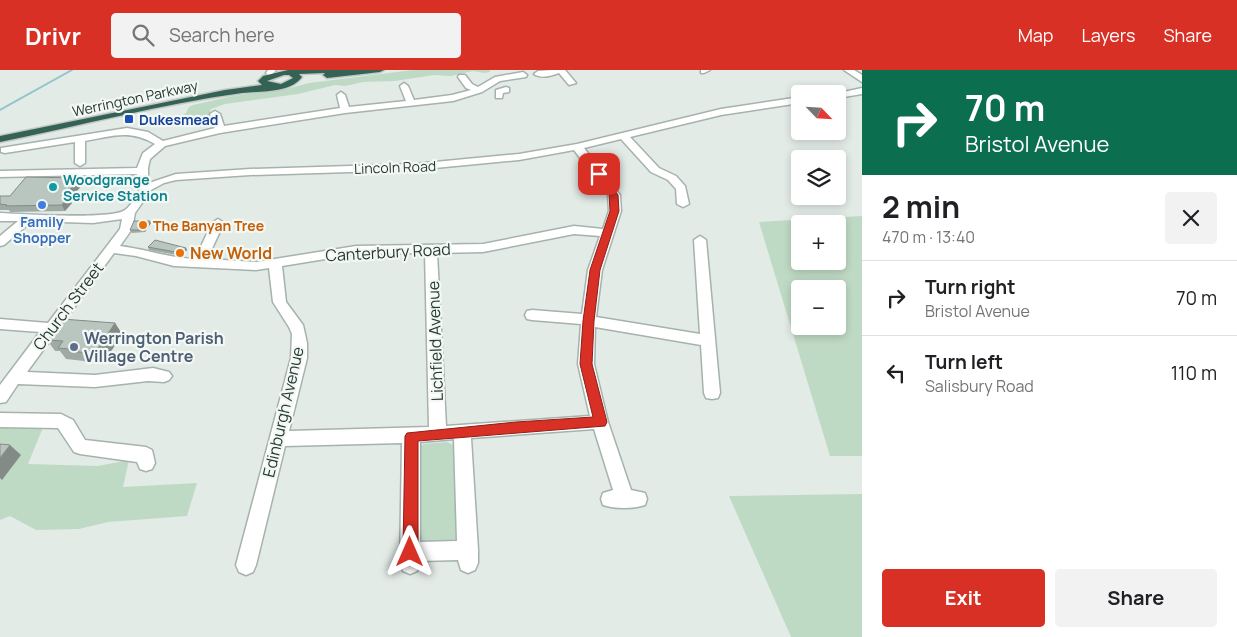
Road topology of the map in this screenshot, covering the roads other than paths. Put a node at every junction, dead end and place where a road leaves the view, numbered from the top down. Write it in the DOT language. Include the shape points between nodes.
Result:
graph roads {
  1 [pos="337,70"];
  2 [pos="380,70"];
  3 [pos="560,70"];
  4 [pos="848,70"];
  5 [pos="286,71"];
  6 [pos="271,72"];
  7 [pos="538,74"];
  8 [pos="523,75"];
  9 [pos="262,79"];
  10 [pos="862,79"];
  11 [pos="467,80"];
  12 [pos="296,82"];
  13 [pos="572,83"];
  14 [pos="275,86"];
  15 [pos="481,89"];
  16 [pos="417,91"];
  17 [pos="862,91"];
  18 [pos="502,93"];
  19 [pos="851,93"];
  20 [pos="846,94"];
  21 [pos="354,99"];
  22 [pos="862,99"];
  23 [pos="791,101"];
  24 [pos="343,102"];
  25 [pos="411,102"];
  26 [pos="227,119"];
  27 [pos="217,122"];
  28 [pos="0,134"];
  29 [pos="624,136"];
  30 [pos="80,138"];
  31 [pos="0,139"];
  32 [pos="162,144"];
  33 [pos="577,148"];
  34 [pos="5,150"];
  35 [pos="68,161"];
  36 [pos="142,171"];
  37 [pos="0,174"];
  38 [pos="147,188"];
  39 [pos="683,204"];
  40 [pos="129,213"];
  41 [pos="0,217"];
  42 [pos="29,218"];
  43 [pos="218,223"];
  44 [pos="607,233"];
  45 [pos="700,240"];
  46 [pos="0,242"];
  47 [pos="432,248"];
  48 [pos="111,249"];
  49 [pos="275,263"];
  50 [pos="199,264"];
  51 [pos="532,316"];
  52 [pos="588,321"];
  53 [pos="0,324"];
  54 [pos="50,328"];
  55 [pos="709,341"];
  56 [pos="164,376"];
  57 [pos="15,378"];
  58 [pos="712,393"];
  59 [pos="0,397"];
  60 [pos="0,420"];
  61 [pos="600,422"];
  62 [pos="462,433"];
  63 [pos="438,434"];
  64 [pos="412,436"];
  65 [pos="277,439"];
  66 [pos="150,457"];
  67 [pos="624,498"];
  68 [pos="246,565"];
  1 -- 5 [label="highway"];
  2 -- 12 [label="highway" via="319,76"];
  3 -- 7 [label="street"];
  3 -- 13 [label="street"];
  4 -- 10 [label="street"];
  5 -- 6 [label="highway"];
  5 -- 12 [label="highway" via="298,77"];
  6 -- 9 [label="highway"];
  8 -- 15 [label="street" via="498,79"];
  9 -- 14 [label="highway" via="263,83"];
  9 -- 28 [label="highway, Werrington Parkway"];
  11 -- 15 [label="street" via="469,86"];
  12 -- 14 [label="highway, Werrington Parkway"];
  14 -- 31 [label="highway, Werrington Parkway" via="225,93"];
  15 -- 18 [label="street"];
  15 -- 25 [label="street" via="453,98"];
  16 -- 25 [label="street" via="405,89"];
  17 -- 19 [label="street"];
  19 -- 20 [label="street"];
  19 -- 22 [label="street"];
  21 -- 24 [label="street"];
  23 -- 29 [label="street, Lincoln Road" via="697,117"];
  24 -- 25 [label="street"];
  24 -- 27 [label="street"];
  26 -- 27 [label="street"];
  27 -- 32 [label="street"];
  29 -- 33 [label="street, Lincoln Road"];
  29 -- 39 [label="street" via="655,170 672,178 681,188"];
  30 -- 32 [label="street" via="134,131"];
  30 -- 34 [label="street" via="37,148"];
  30 -- 35 [label="street" via="80,161"];
  32 -- 36 [label="street" via="153,148 144,159"];
  33 -- 38 [label="street, Lincoln Road" via="414,168 198,174 168,179"];
  33 -- 44 [label="street" via="614,195 615,211"];
  36 -- 37 [label="street"];
  36 -- 38 [label="street" via="143,184"];
  38 -- 40 [label="street"];
  40 -- 42 [label="street" via="98,218"];
  40 -- 48 [label="street, Church Street" via="128,225"];
  41 -- 42 [label="street"];
  42 -- 46 [label="street"];
  43 -- 50 [label="street"];
  44 -- 47 [label="street, Canterbury Road" via="574,230 490,247"];
  44 -- 52 [label="street" via="595,270"];
  45 -- 55 [label="street"];
  47 -- 49 [label="street, Canterbury Road" via="356,250"];
  47 -- 63 [label="street, Lichfield Avenue"];
  48 -- 50 [label="street, Canterbury Road"];
  48 -- 54 [label="street, Church Street"];
  49 -- 50 [label="street, Canterbury Road" via="256,266"];
  49 -- 65 [label="street, Edinburgh Avenue" via="279,299 301,341"];
  51 -- 52 [label="street"];
  52 -- 55 [label="street"];
  52 -- 61 [label="street" via="586,364"];
  53 -- 54 [label="street"];
  54 -- 57 [label="street, Church Street"];
  55 -- 58 [label="street"];
  56 -- 57 [label="street" via="155,373 102,380"];
  57 -- 59 [label="street, Church Street"];
  60 -- 66 [label="street" via="61,421 80,447"];
  61 -- 62 [label="street"];
  61 -- 67 [label="street"];
  62 -- 63 [label="street"];
  62 -- 64 [label="street" via="468,557 410,558"];
  63 -- 64 [label="street"];
  64 -- 65 [label="street"];
  65 -- 68 [label="street, Edinburgh Avenue"];
}
